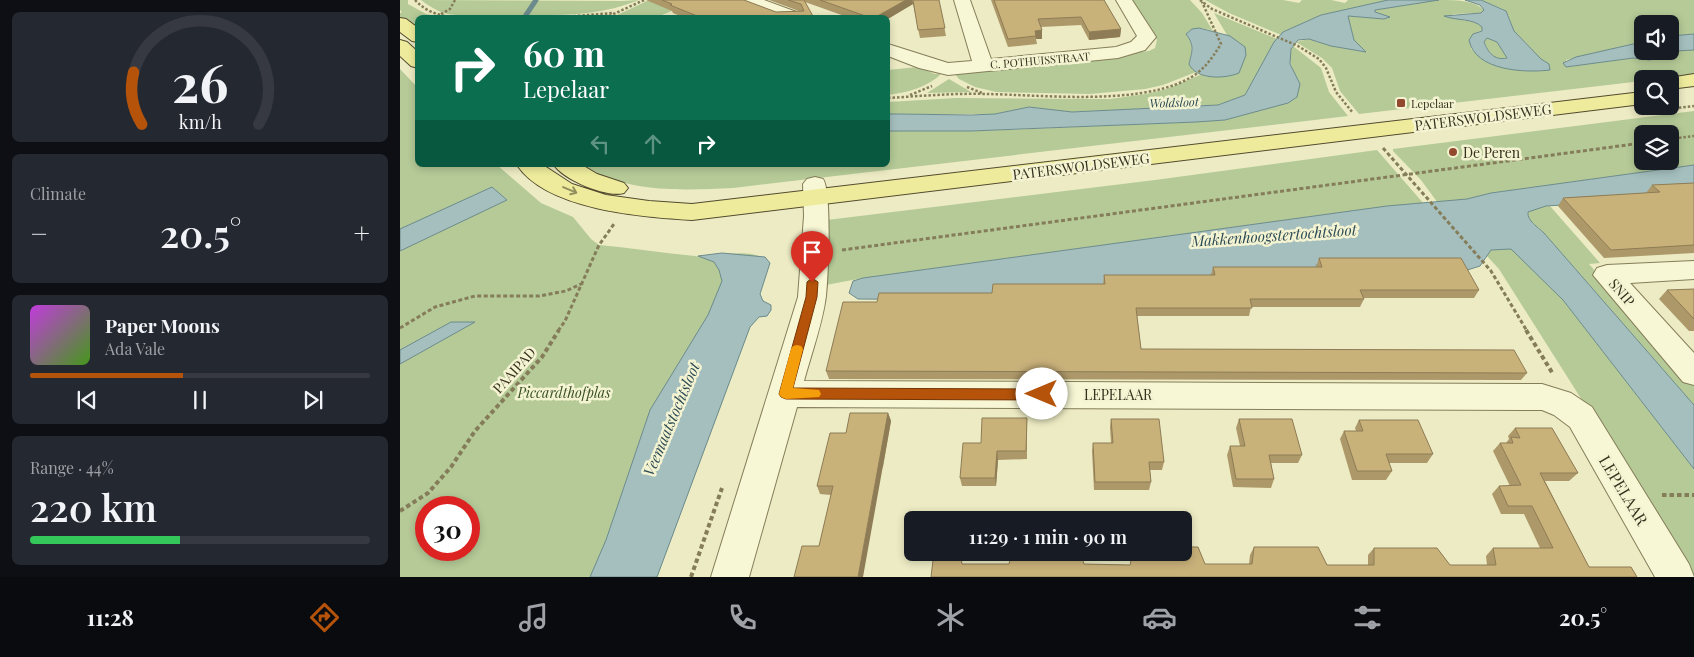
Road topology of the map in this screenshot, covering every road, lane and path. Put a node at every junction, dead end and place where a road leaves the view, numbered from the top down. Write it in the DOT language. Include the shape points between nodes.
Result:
graph roads {
  1 [pos="415,0"];
  2 [pos="455,0"];
  3 [pos="644,0"];
  4 [pos="748,0"];
  5 [pos="962,0"];
  6 [pos="1124,0"];
  7 [pos="1201,1"];
  8 [pos="613,13"];
  9 [pos="440,15"];
  10 [pos="588,15"];
  11 [pos="610,15"];
  12 [pos="788,15"];
  13 [pos="400,23"];
  14 [pos="415,35"];
  15 [pos="400,46"];
  16 [pos="890,51"];
  17 [pos="415,59"];
  18 [pos="983,65"];
  19 [pos="1694,80"];
  20 [pos="1679,82"];
  21 [pos="1634,87"];
  22 [pos="1694,92"];
  23 [pos="1679,94"];
  24 [pos="890,98"];
  25 [pos="1634,99"];
  26 [pos="1369,132"];
  27 [pos="1694,136"];
  28 [pos="1679,138"];
  29 [pos="1634,144"];
  30 [pos="530,167"];
  31 [pos="569,167"];
  32 [pos="1406,175"];
  33 [pos="815,191"];
  34 [pos="616,222"];
  35 [pos="814,253"];
  36 [pos="1694,270"];
  37 [pos="583,283"];
  38 [pos="400,328"];
  39 [pos="1694,373"];
  40 [pos="786,394"];
  41 [pos="1568,406"];
  42 [pos="400,512"];
  43 [pos="730,577"];
  44 [pos="1676,577"];
  1 -- 9 [label="path" via="419,7"];
  2 -- 9 [label="path" via="450,9"];
  3 -- 8 [label="path"];
  4 -- 12 [label="street"];
  5 -- 18 [label="street"];
  6 -- 18 [label="street, C. POTHUISSTRAAT" via="1147,37 1138,46 1118,52"];
  7 -- 24 [label="path" via="1221,44 1217,56 1207,68 1164,88 1110,96 957,94"];
  7 -- 26 [label="path" via="1319,58 1336,92"];
  8 -- 10 [label="path"];
  8 -- 11 [label="path"];
  13 -- 14 [label="main road"];
  15 -- 17 [label="main road"];
  16 -- 18 [label="street, C. POTHUISSTRAAT" via="939,68"];
  19 -- 20 [label="main road"];
  21 -- 26 [label="main road, PATERSWOLDSEWEG"];
  22 -- 23 [label="main road"];
  25 -- 26 [label="main road, PATERSWOLDSEWEG"];
  26 -- 32 [label="path"];
  26 -- 33 [label="main road, PATERSWOLDSEWEG"];
  27 -- 28 [label="path"];
  29 -- 32 [label="path"];
  30 -- 33 [label="main road, PATERSWOLDSEWEG, one-way" via="569,191 611,204 653,210 692,212"];
  31 -- 33 [label="main road, PATERSWOLDSEWEG" via="590,179 623,190 674,196"];
  32 -- 35 [label="path"];
  32 -- 41 [label="path" via="1491,271 1556,379"];
  33 -- 35 [label="street"];
  34 -- 37 [label="path, PAAIPAD" via="599,245"];
  35 -- 40 [label="street" via="812,297"];
  36 -- 39 [label="street, SNIP" via="1607,275"];
  37 -- 38 [label="path" via="566,291 540,296 475,296 435,307"];
  37 -- 42 [label="path, PAAIPAD" via="565,322 542,357 475,431 451,467 428,493"];
  40 -- 41 [label="street, LEPELAAR" via="1535,396"];
  40 -- 43 [label="street"];
  41 -- 44 [label="street, LEPELAAR" via="1580,417"];
}
